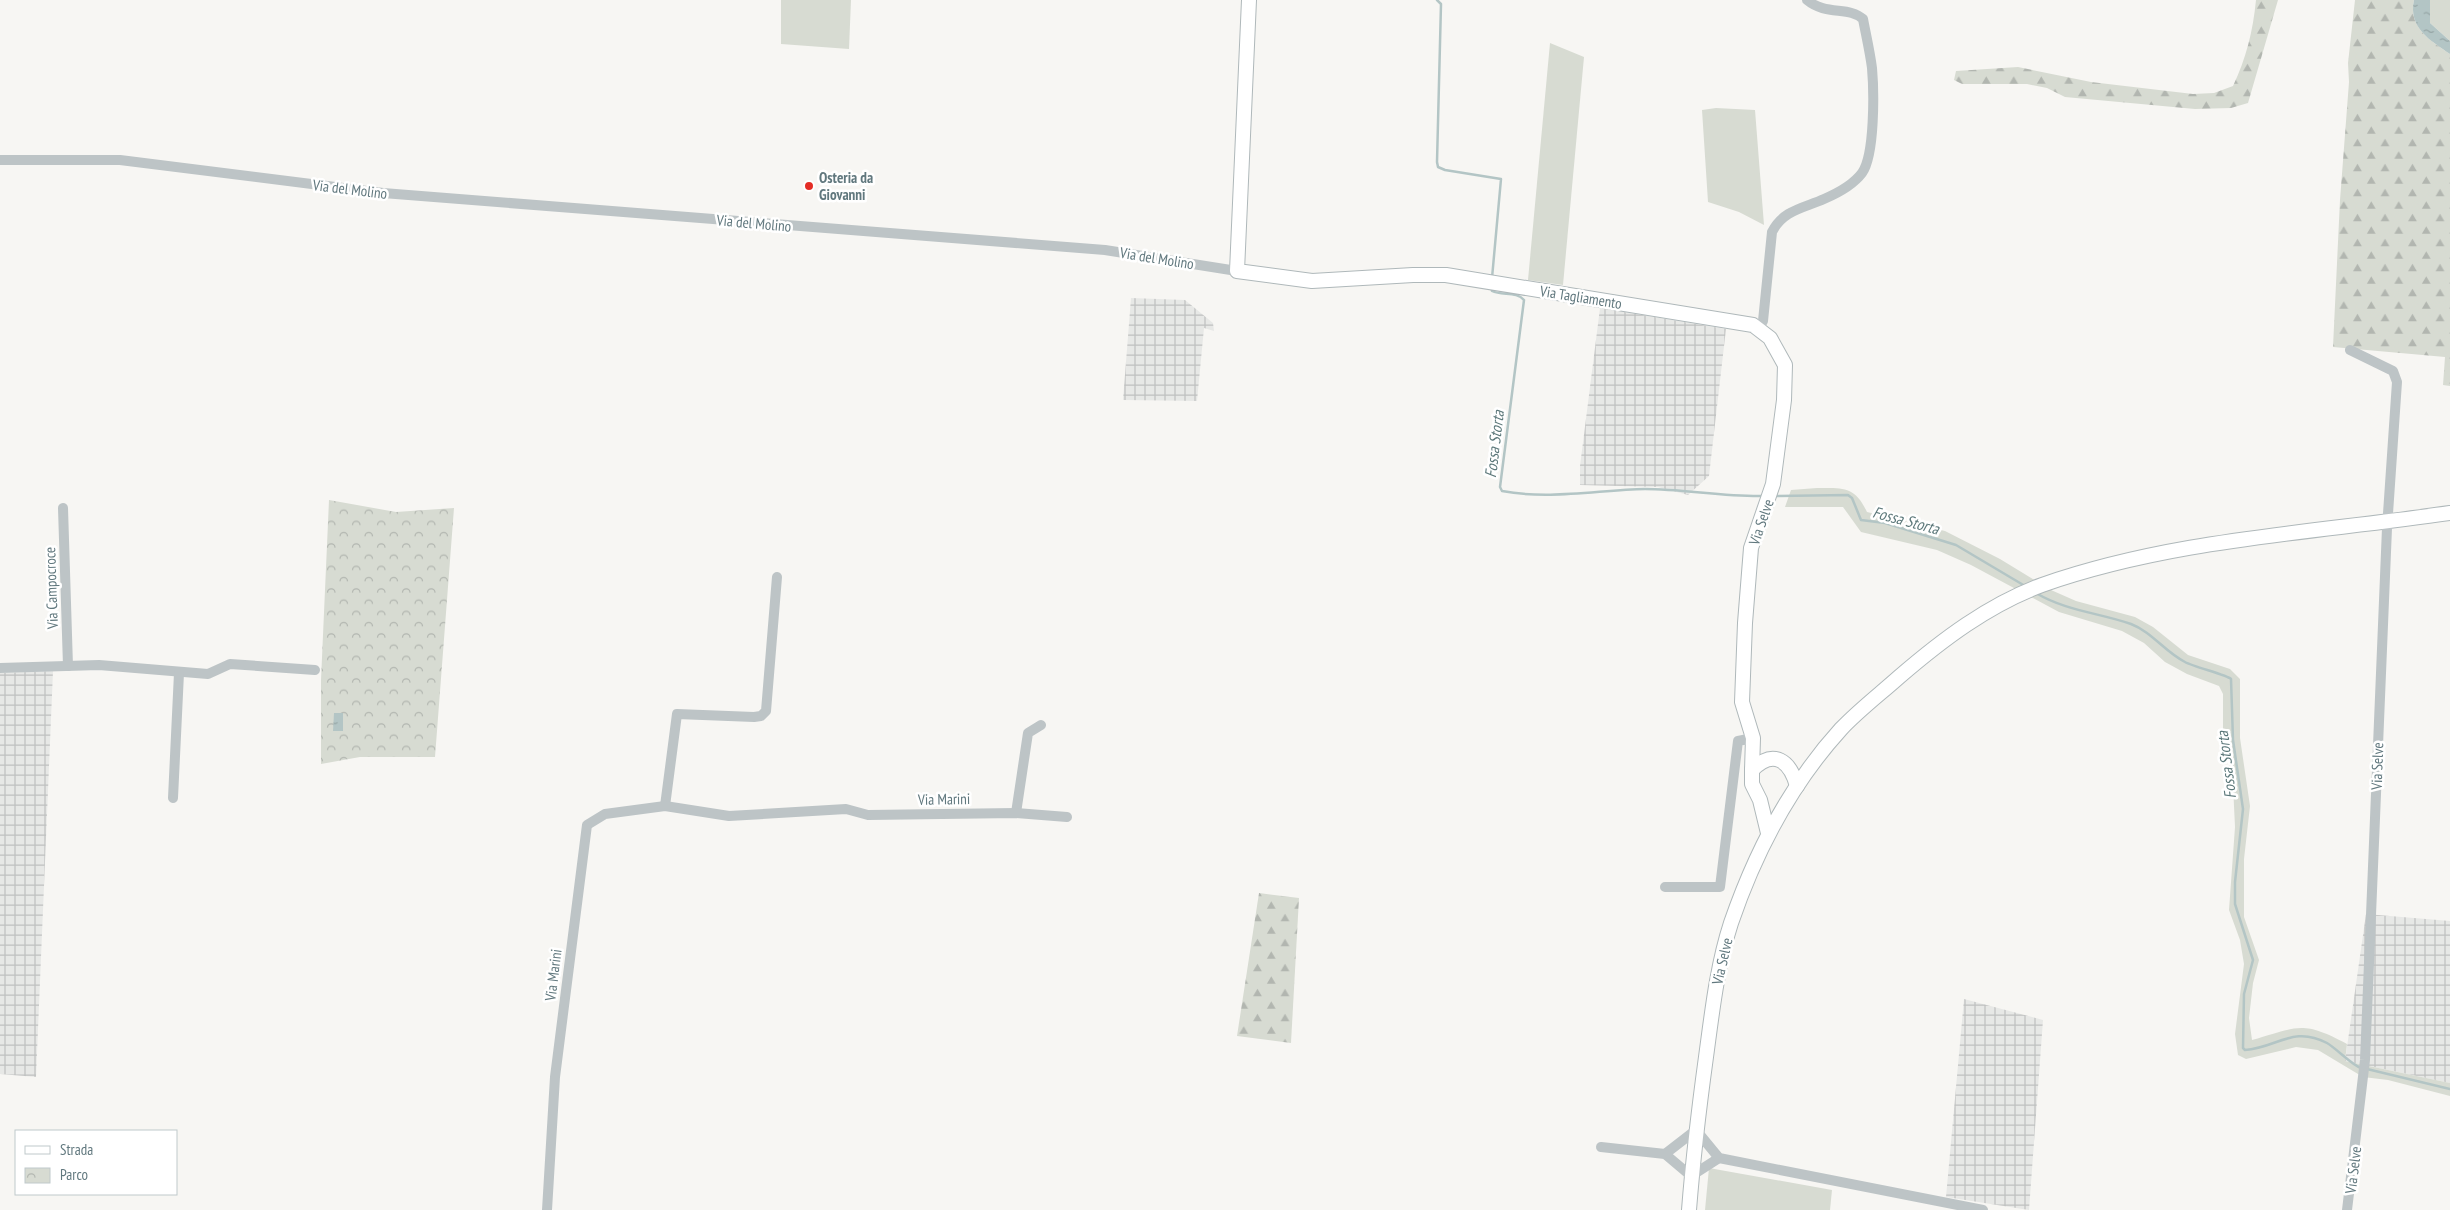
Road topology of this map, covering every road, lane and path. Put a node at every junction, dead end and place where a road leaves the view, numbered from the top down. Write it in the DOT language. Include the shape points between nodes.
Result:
graph roads {
  1 [pos="1249,0"];
  2 [pos="1807,0"];
  3 [pos="0,160"];
  4 [pos="1237,271"];
  5 [pos="1758,328"];
  6 [pos="2350,350"];
  7 [pos="63,508"];
  8 [pos="2450,513"];
  9 [pos="2388,522"];
  10 [pos="777,577"];
  11 [pos="68,666"];
  12 [pos="0,668"];
  13 [pos="315,670"];
  14 [pos="179,673"];
  15 [pos="1041,726"];
  16 [pos="1753,738"];
  17 [pos="1773,759"];
  18 [pos="1816,760"];
  19 [pos="1787,763"];
  20 [pos="1752,770"];
  21 [pos="1797,786"];
  22 [pos="173,798"];
  23 [pos="1760,800"];
  24 [pos="1788,801"];
  25 [pos="665,806"];
  26 [pos="1016,813"];
  27 [pos="1066,817"];
  28 [pos="1768,833"];
  29 [pos="1665,886"];
  30 [pos="1696,1130"];
  31 [pos="1601,1147"];
  32 [pos="1665,1154"];
  33 [pos="1719,1158"];
  34 [pos="1691,1176"];
  35 [pos="547,1210"];
  36 [pos="1689,1210"];
  37 [pos="1983,1210"];
  38 [pos="2347,1210"];
  1 -- 4 [label="street"];
  2 -- 5 [label="street" via="1816,7 1855,13 1863,19 1873,84 1869,159 1863,172 1849,186 1798,208 1776,224 1771,238 1763,322"];
  3 -- 4 [label="street, Via del Molino" via="120,160 383,194 1105,250"];
  4 -- 5 [label="street, Via Tagliamento" via="1312,281 1429,274"];
  5 -- 16 [label="street, Via Selve" via="1770,338 1785,365 1784,400 1773,484 1751,548 1742,702"];
  6 -- 9 [label="street, Via Selve" via="2393,371 2397,382"];
  7 -- 11 [label="street, Via Campocroce"];
  8 -- 9 [label="street"];
  9 -- 18 [label="street" via="2149,555 2045,584 2016,596 1956,630 1918,661 1842,728"];
  9 -- 38 [label="street, Via Selve" via="2365,1060"];
  10 -- 25 [label="street" via="766,711 754,717 677,714"];
  11 -- 12 [label="street"];
  11 -- 14 [label="street" via="129,667"];
  13 -- 14 [label="street" via="230,664 208,674"];
  14 -- 22 [label="street"];
  15 -- 26 [label="street" via="1028,733"];
  16 -- 17 [label="street, Via Selve"];
  16 -- 20 [label="street, Via Selve"];
  16 -- 29 [label="street" via="1738,740 1720,886"];
  17 -- 19 [label="street"];
  17 -- 20 [label="street"];
  18 -- 19 [label="street"];
  18 -- 21 [label="street"];
  19 -- 21 [label="street"];
  20 -- 23 [label="street, Via Selve" via="1752,784"];
  21 -- 24 [label="street"];
  23 -- 24 [label="street"];
  23 -- 28 [label="street, Via Selve"];
  24 -- 28 [label="street"];
  25 -- 26 [label="street, Via Marini" via="729,816 846,808 868,815"];
  25 -- 35 [label="street, Via Marini" via="604,814 588,825 555,1077"];
  26 -- 27 [label="street, Via Marini"];
  28 -- 30 [label="street, Via Selve" via="1731,924 1713,1000"];
  30 -- 32 [label="street"];
  30 -- 33 [label="street"];
  30 -- 34 [label="street, Via Selve"];
  31 -- 32 [label="street"];
  32 -- 34 [label="street"];
  33 -- 34 [label="street"];
  33 -- 37 [label="street"];
  34 -- 36 [label="street, Via Selve"];
}
